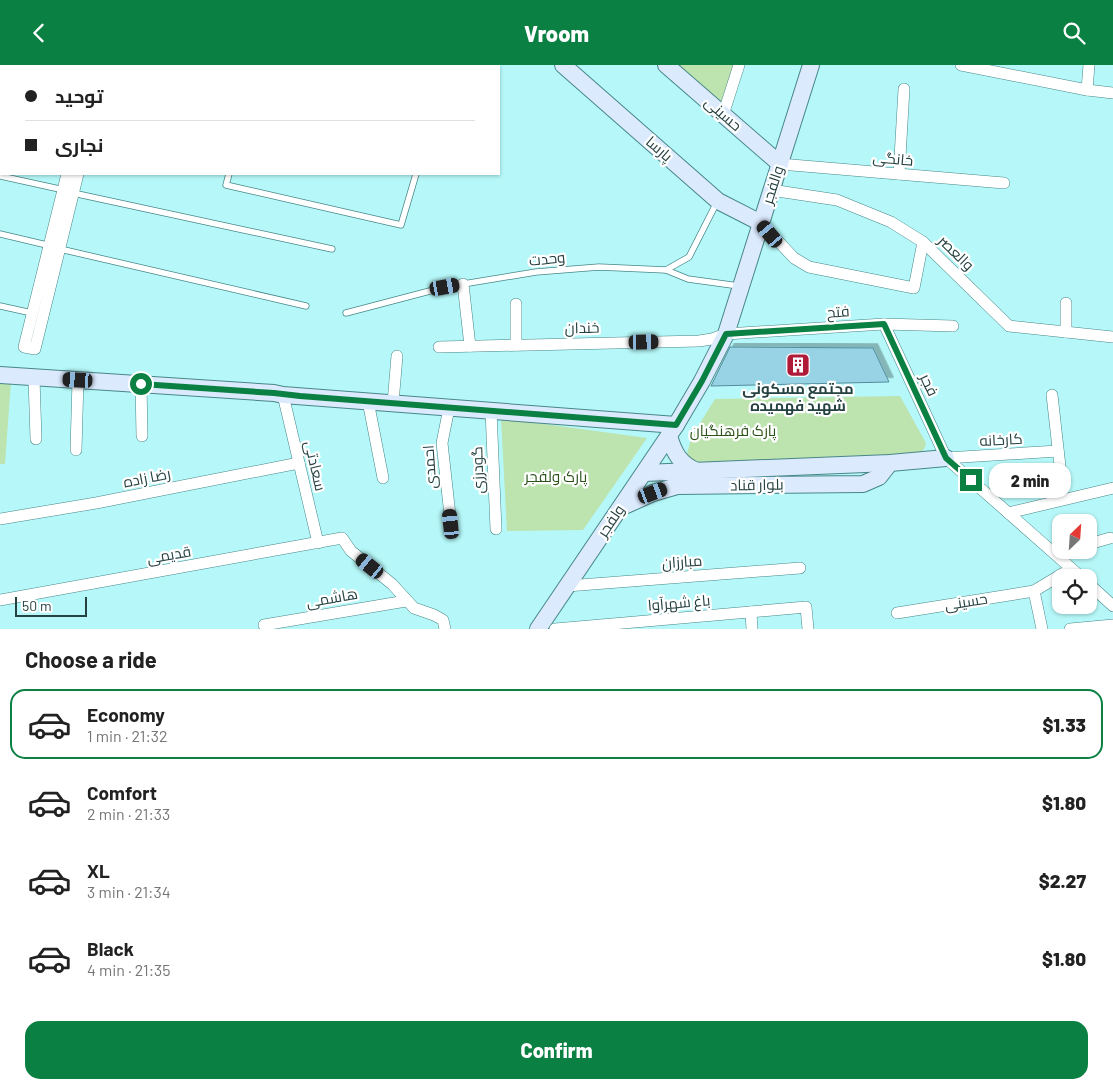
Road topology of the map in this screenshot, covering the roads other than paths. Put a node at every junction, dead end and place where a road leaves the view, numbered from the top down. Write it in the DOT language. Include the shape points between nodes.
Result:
graph roads {
  1 [pos="563,65"];
  2 [pos="666,65"];
  3 [pos="739,65"];
  4 [pos="811,65"];
  5 [pos="960,65"];
  6 [pos="1089,65"];
  7 [pos="904,89"];
  8 [pos="1087,90"];
  9 [pos="1113,93"];
  10 [pos="723,115"];
  11 [pos="780,164"];
  12 [pos="900,174"];
  13 [pos="67,175"];
  14 [pos="77,175"];
  15 [pos="229,175"];
  16 [pos="416,175"];
  17 [pos="0,176"];
  18 [pos="1004,183"];
  19 [pos="772,190"];
  20 [pos="68,192"];
  21 [pos="718,201"];
  22 [pos="761,223"];
  23 [pos="0,234"];
  24 [pos="922,242"];
  25 [pos="54,247"];
  26 [pos="332,249"];
  27 [pos="666,270"];
  28 [pos="462,284"];
  29 [pos="741,287"];
  30 [pos="1066,303"];
  31 [pos="516,304"];
  32 [pos="0,306"];
  33 [pos="306,306"];
  34 [pos="32,313"];
  35 [pos="346,313"];
  36 [pos="884,324"];
  37 [pos="953,326"];
  38 [pos="1066,332"];
  39 [pos="726,334"];
  40 [pos="1113,337"];
  41 [pos="516,345"];
  42 [pos="470,346"];
  43 [pos="439,347"];
  44 [pos="397,355"];
  45 [pos="0,375"];
  46 [pos="34,378"];
  47 [pos="78,380"];
  48 [pos="141,384"];
  49 [pos="283,395"];
  50 [pos="1052,395"];
  51 [pos="368,401"];
  52 [pos="393,403"];
  53 [pos="449,407"];
  54 [pos="490,411"];
  55 [pos="673,430"];
  56 [pos="142,436"];
  57 [pos="36,439"];
  58 [pos="76,450"];
  59 [pos="1058,451"];
  60 [pos="946,458"];
  61 [pos="299,463"];
  62 [pos="890,463"];
  63 [pos="697,471"];
  64 [pos="644,473"];
  65 [pos="1061,475"];
  66 [pos="383,478"];
  67 [pos="1113,488"];
  68 [pos="620,508"];
  69 [pos="1008,513"];
  70 [pos="0,519"];
  71 [pos="451,524"];
  72 [pos="496,529"];
  73 [pos="1110,538"];
  74 [pos="1098,541"];
  75 [pos="318,543"];
  76 [pos="1052,552"];
  77 [pos="1060,559"];
  78 [pos="800,568"];
  79 [pos="1072,569"];
  80 [pos="1052,580"];
  81 [pos="567,586"];
  82 [pos="1034,591"];
  83 [pos="1097,592"];
  84 [pos="0,599"];
  85 [pos="406,601"];
  86 [pos="1113,606"];
  87 [pos="750,612"];
  88 [pos="898,613"];
  89 [pos="264,625"];
  90 [pos="1113,625"];
  91 [pos="448,629"];
  92 [pos="538,629"];
  93 [pos="555,629"];
  94 [pos="752,629"];
  95 [pos="808,629"];
  96 [pos="1042,629"];
  97 [pos="1070,629"];
  1 -- 21 [label="street, پارسا"];
  2 -- 10 [label="street, حسینی"];
  3 -- 10 [label="street"];
  4 -- 11 [label="street, والفجر"];
  5 -- 8 [label="street"];
  6 -- 8 [label="street"];
  7 -- 12 [label="street"];
  8 -- 9 [label="street"];
  10 -- 11 [label="street, حسینی"];
  11 -- 12 [label="street, خانگی"];
  11 -- 19 [label="street, والفجر"];
  12 -- 18 [label="street, خانگی"];
  13 -- 20 [label="street"];
  14 -- 20 [label="street"];
  15 -- 16 [label="lane" via="226,185 401,225"];
  17 -- 20 [label="lane"];
  19 -- 22 [label="street, والفجر"];
  19 -- 24 [label="street, والعصر" via="837,201 891,223"];
  20 -- 25 [label="street"];
  20 -- 26 [label="lane"];
  21 -- 22 [label="street, پارسا"];
  21 -- 27 [label="lane" via="689,257"];
  22 -- 24 [label="street" via="794,258 809,267 914,288"];
  22 -- 29 [label="street, والفجر"];
  23 -- 25 [label="lane"];
  24 -- 38 [label="street, والعصر" via="1009,326"];
  25 -- 33 [label="lane"];
  25 -- 34 [label="street"];
  25 -- 34 [label="street" via="35,349 24,347"];
  27 -- 28 [label="lane, وحدت" via="599,267 536,272"];
  27 -- 29 [label="lane" via="688,279"];
  28 -- 35 [label="lane, وحدت"];
  28 -- 42 [label="street"];
  29 -- 39 [label="street, والفجر"];
  30 -- 38 [label="street"];
  31 -- 41 [label="street"];
  32 -- 34 [label="lane"];
  36 -- 37 [label="street, فتح"];
  36 -- 39 [label="street, فتح"];
  36 -- 60 [label="street, فجر"];
  38 -- 40 [label="street, والعصر"];
  39 -- 41 [label="street, خندان" via="699,341"];
  39 -- 55 [label="street, ولفجر"];
  41 -- 42 [label="street, خندان"];
  42 -- 43 [label="street, خندان"];
  44 -- 52 [label="street"];
  45 -- 46 [label="street"];
  46 -- 47 [label="street"];
  46 -- 57 [label="street"];
  47 -- 48 [label="street"];
  47 -- 58 [label="street"];
  48 -- 49 [label="street"];
  48 -- 56 [label="street"];
  49 -- 51 [label="street"];
  49 -- 61 [label="street, سعادتی"];
  50 -- 59 [label="street"];
  51 -- 52 [label="street"];
  51 -- 66 [label="street"];
  52 -- 53 [label="street"];
  53 -- 54 [label="street"];
  53 -- 71 [label="street, احمدی" via="442,443"];
  54 -- 55 [label="street"];
  54 -- 72 [label="street, گودرزی"];
  55 -- 63 [label="street" via="672,447 680,461"];
  55 -- 64 [label="street, ولفجر"];
  59 -- 60 [label="street, کارخانه"];
  59 -- 65 [label="street"];
  60 -- 62 [label="street, بلوار قناد"];
  60 -- 69 [label="street"];
  61 -- 70 [label="street, رضا زاده"];
  61 -- 75 [label="street, سعادتی"];
  62 -- 63 [label="street, بلوار قناد"];
  62 -- 68 [label="street, بلوار قناد" via="879,477 863,484 677,486"];
  63 -- 64 [label="street, بلوار قناد"];
  64 -- 68 [label="street, ولفجر"];
  67 -- 69 [label="street"];
  68 -- 81 [label="street, ولفجر"];
  69 -- 76 [label="street"];
  73 -- 74 [label="street"];
  75 -- 84 [label="street, قدیمی"];
  75 -- 85 [label="street, قدیمی" via="342,538 350,551 392,584"];
  77 -- 79 [label="street"];
  78 -- 81 [label="street, مبارزان"];
  80 -- 82 [label="street"];
  81 -- 92 [label="street, ولفجر"];
  82 -- 88 [label="street, حسینی"];
  82 -- 96 [label="street"];
  83 -- 86 [label="street"];
  85 -- 89 [label="street, هاشمی"];
  85 -- 91 [label="street" via="414,609 443,620"];
  87 -- 93 [label="street, باغ شهرآوا"];
  87 -- 94 [label="street"];
  87 -- 95 [label="street, باغ شهرآوا" via="806,607"];
  90 -- 97 [label="street"];
}
